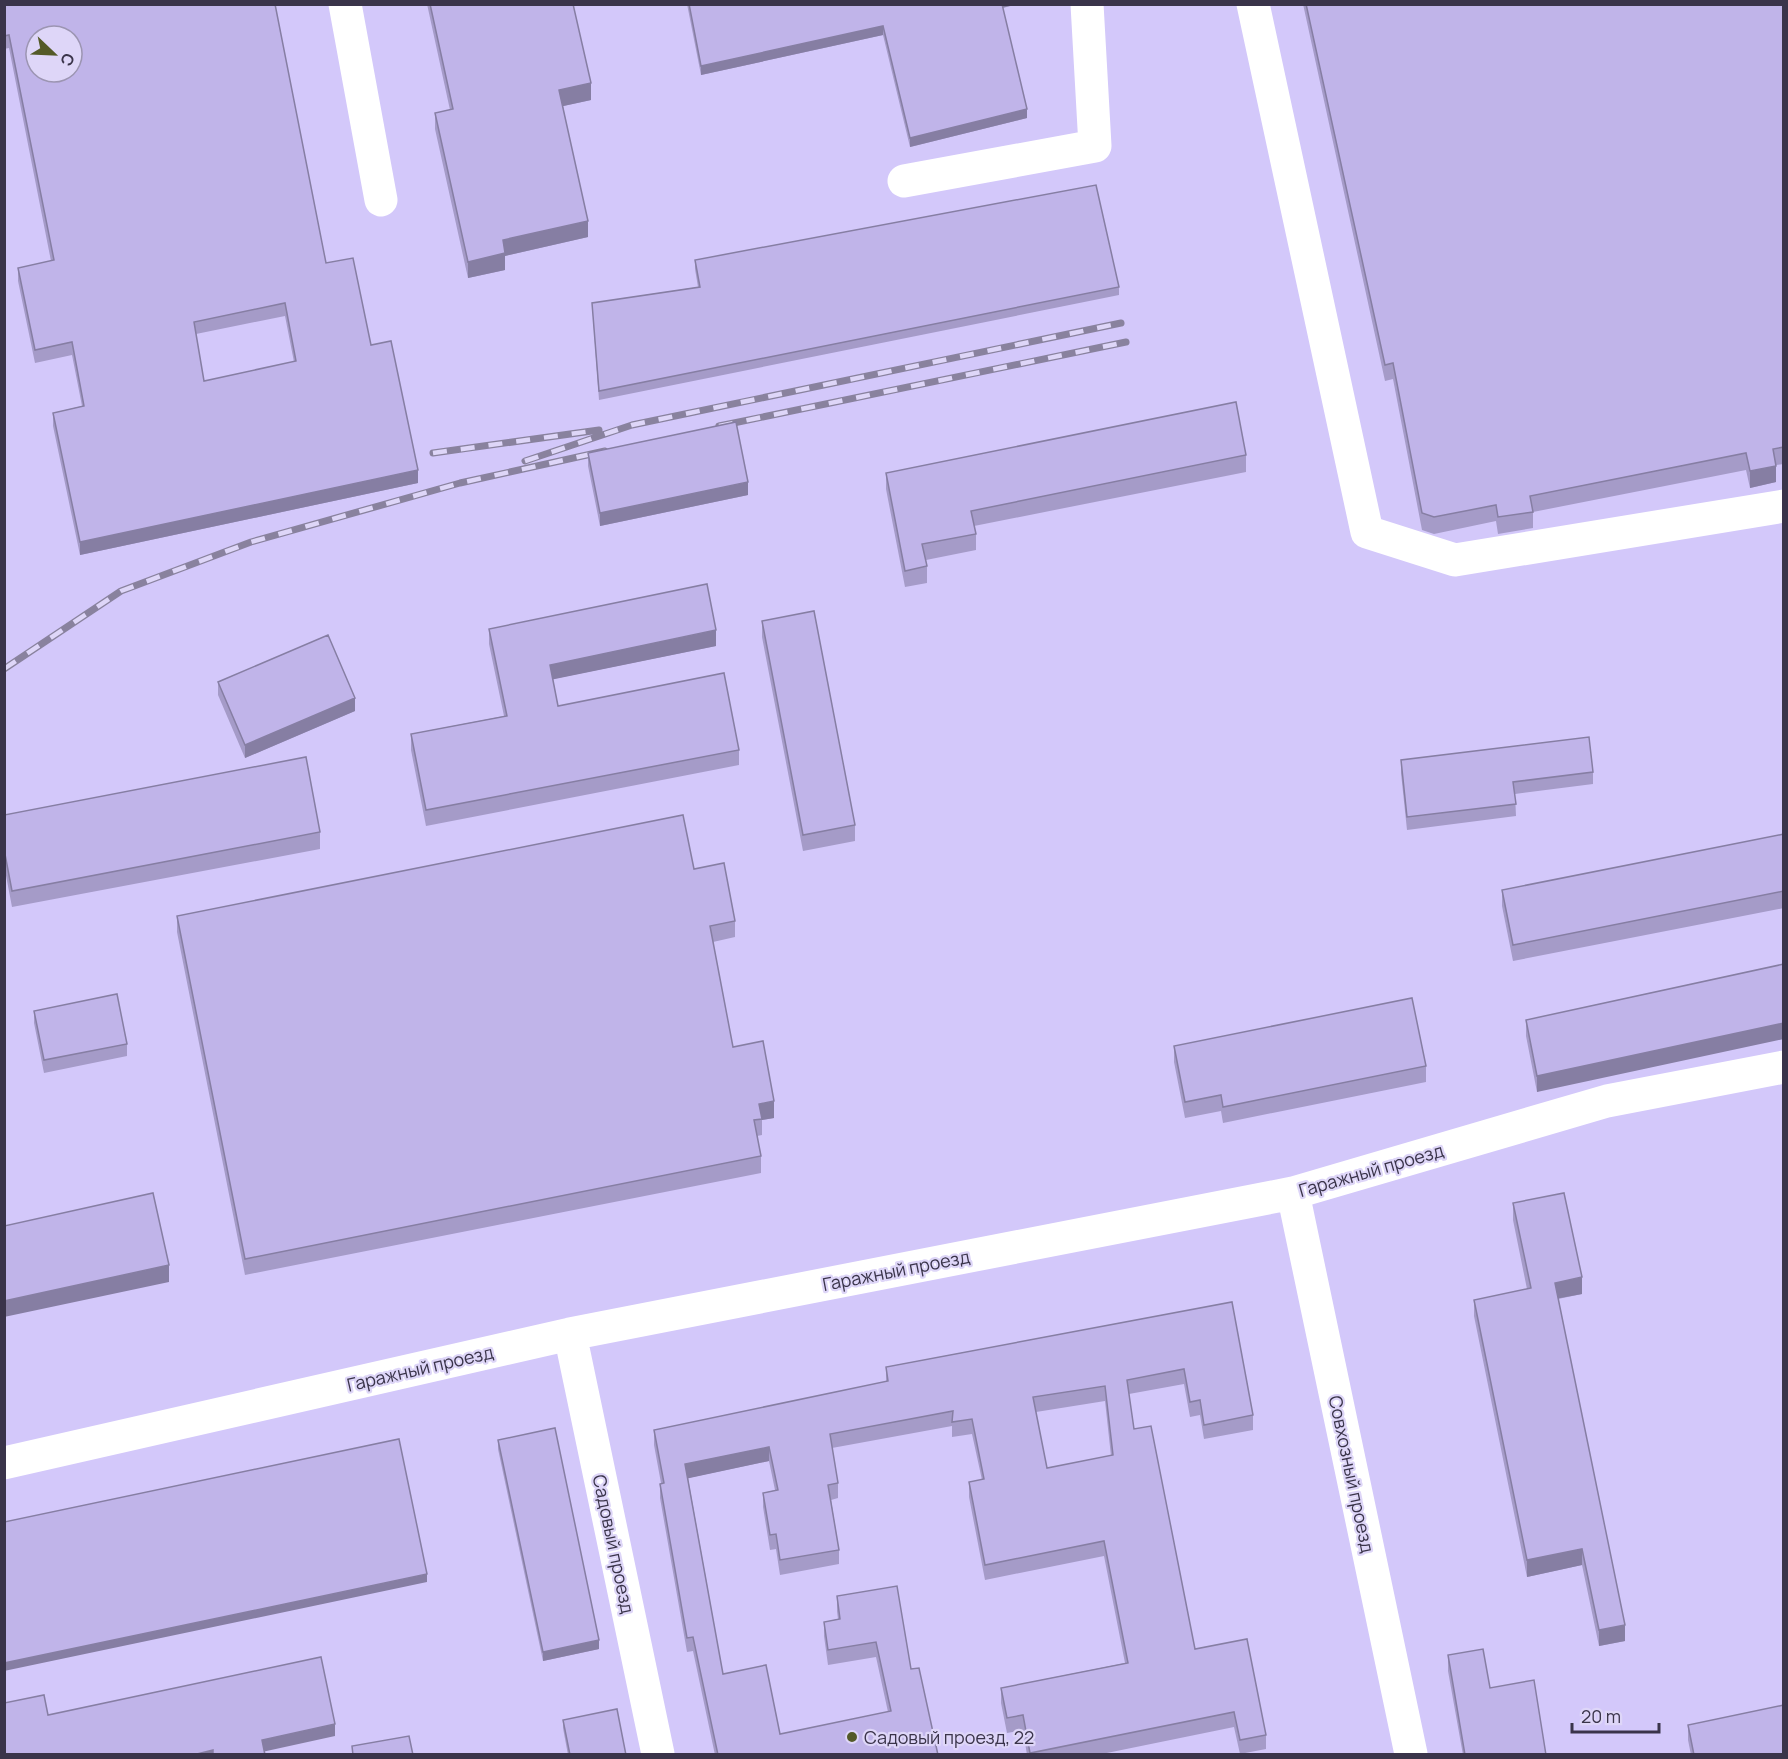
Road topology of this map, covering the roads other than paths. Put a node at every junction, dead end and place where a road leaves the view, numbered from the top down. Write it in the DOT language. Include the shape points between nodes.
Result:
graph roads {
  1 [pos="345,4"];
  2 [pos="1087,4"];
  3 [pos="1253,4"];
  4 [pos="904,181"];
  5 [pos="381,200"];
  6 [pos="1784,506"];
  7 [pos="1784,1067"];
  8 [pos="1293,1193"];
  9 [pos="570,1334"];
  10 [pos="4,1462"];
  11 [pos="658,1755"];
  12 [pos="1411,1755"];
  1 -- 5 [label="street"];
  2 -- 4 [label="street" via="1095,146"];
  3 -- 6 [label="street" via="1367,532 1455,560"];
  7 -- 8 [label="street, Гаражный проезд" via="1607,1101"];
  8 -- 9 [label="street, Гаражный проезд"];
  8 -- 12 [label="street, Совхозный проезд"];
  9 -- 10 [label="street, Гаражный проезд"];
  9 -- 11 [label="street, Садовый проезд"];
}
